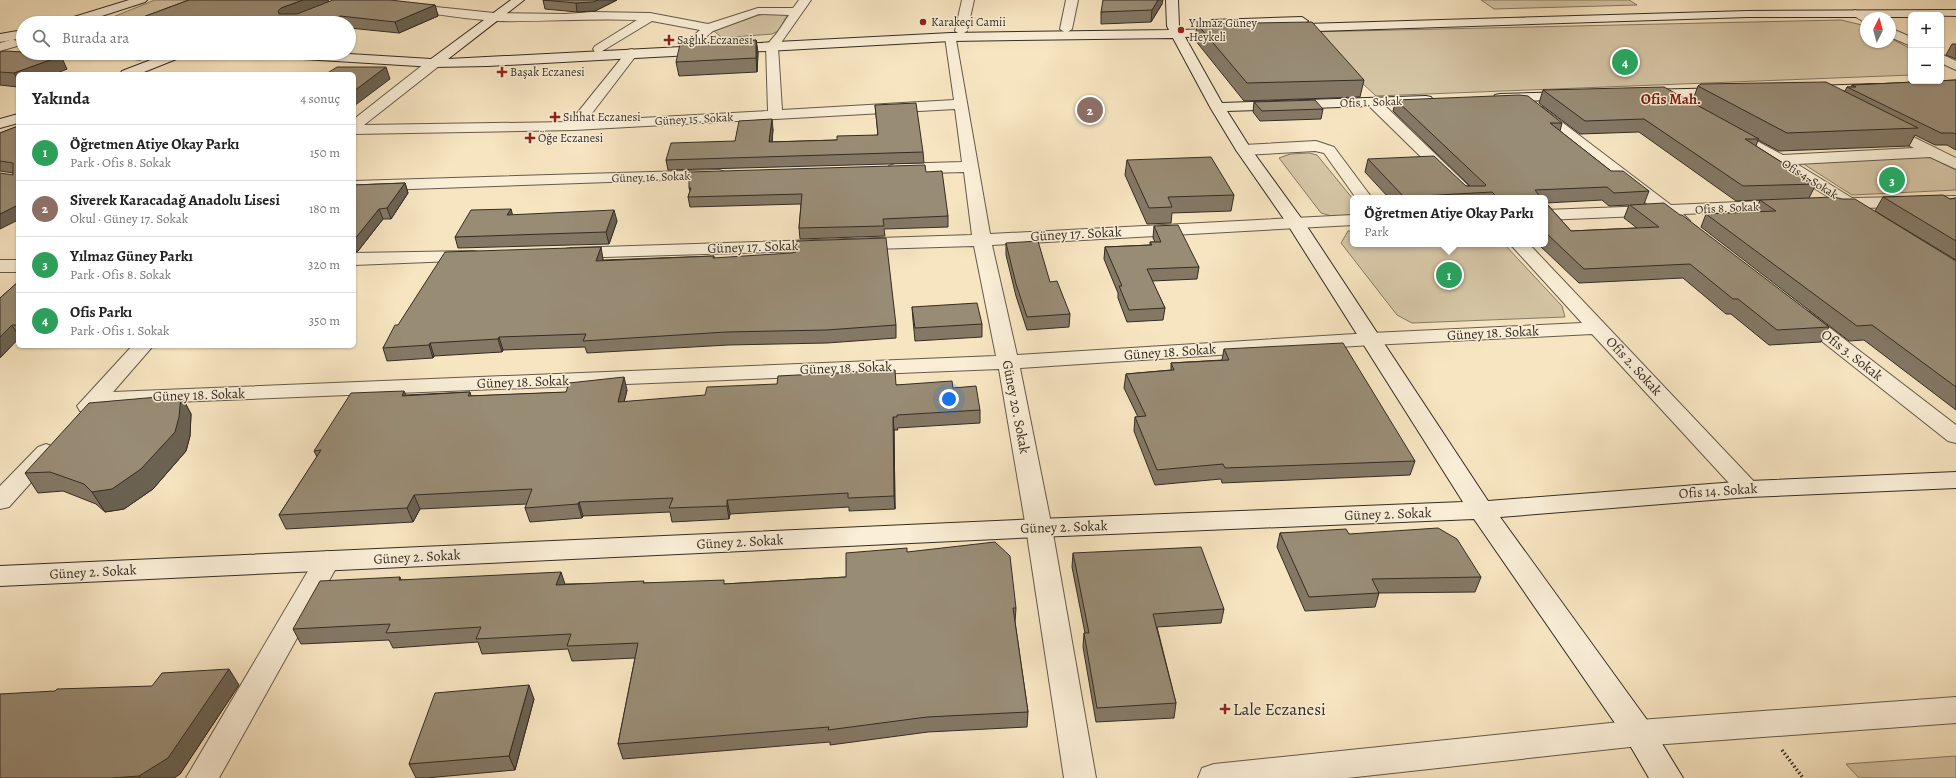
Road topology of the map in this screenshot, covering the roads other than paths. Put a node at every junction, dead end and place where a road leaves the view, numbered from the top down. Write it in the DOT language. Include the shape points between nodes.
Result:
graph roads {
  1 [pos="141,0"];
  2 [pos="148,0"];
  3 [pos="518,0"];
  4 [pos="805,0"];
  5 [pos="968,0"];
  6 [pos="1072,0"];
  7 [pos="1172,0"];
  8 [pos="1956,5"];
  9 [pos="394,6"];
  10 [pos="1741,7"];
  11 [pos="796,12"];
  12 [pos="1956,13"];
  13 [pos="1896,15"];
  14 [pos="90,16"];
  15 [pos="110,16"];
  16 [pos="1860,16"];
  17 [pos="494,17"];
  18 [pos="650,17"];
  19 [pos="709,28"];
  20 [pos="1066,29"];
  21 [pos="1175,30"];
  22 [pos="956,34"];
  23 [pos="16,35"];
  24 [pos="1896,35"];
  25 [pos="0,38"];
  26 [pos="1908,41"];
  27 [pos="16,43"];
  28 [pos="776,43"];
  29 [pos="689,45"];
  30 [pos="0,46"];
  31 [pos="599,49"];
  32 [pos="632,53"];
  33 [pos="356,58"];
  34 [pos="162,60"];
  35 [pos="1944,60"];
  36 [pos="434,63"];
  37 [pos="1956,66"];
  38 [pos="132,72"];
  39 [pos="1893,87"];
  40 [pos="1800,90"];
  41 [pos="1815,90"];
  42 [pos="1738,92"];
  43 [pos="1661,93"];
  44 [pos="1630,94"];
  45 [pos="1583,96"];
  46 [pos="1489,98"];
  47 [pos="1520,98"];
  48 [pos="1443,100"];
  49 [pos="1373,102"];
  50 [pos="961,104"];
  51 [pos="1843,104"];
  52 [pos="1217,107"];
  53 [pos="1687,108"];
  54 [pos="775,115"];
  55 [pos="16,119"];
  56 [pos="1871,119"];
  57 [pos="0,124"];
  58 [pos="356,124"];
  59 [pos="574,126"];
  60 [pos="1720,127"];
  61 [pos="356,130"];
  62 [pos="1244,150"];
  63 [pos="1933,152"];
  64 [pos="1780,160"];
  65 [pos="1956,164"];
  66 [pos="971,167"];
  67 [pos="876,170"];
  68 [pos="734,174"];
  69 [pos="356,186"];
  70 [pos="1362,195"];
  71 [pos="1470,195"];
  72 [pos="1956,201"];
  73 [pos="1848,203"];
  74 [pos="1668,211"];
  75 [pos="1548,215"];
  76 [pos="1875,219"];
  77 [pos="1350,220"];
  78 [pos="1295,222"];
  79 [pos="1692,230"];
  80 [pos="982,240"];
  81 [pos="1522,247"];
  82 [pos="553,253"];
  83 [pos="489,255"];
  84 [pos="356,259"];
  85 [pos="0,266"];
  86 [pos="16,266"];
  87 [pos="1785,303"];
  88 [pos="1598,328"];
  89 [pos="1371,339"];
  90 [pos="141,348"];
  91 [pos="1008,362"];
  92 [pos="94,399"];
  93 [pos="73,422"];
  94 [pos="1956,436"];
  95 [pos="58,439"];
  96 [pos="1956,480"];
  97 [pos="1749,488"];
  98 [pos="0,501"];
  99 [pos="1481,510"];
  100 [pos="1038,528"];
  101 [pos="327,561"];
  102 [pos="0,576"];
  103 [pos="1956,710"];
  104 [pos="1639,733"];
  105 [pos="202,778"];
  106 [pos="1080,778"];
  107 [pos="1214,778"];
  108 [pos="1667,778"];
  1 -- 14 [label="street"];
  2 -- 15 [label="street"];
  3 -- 17 [label="street"];
  4 -- 11 [label="street"];
  5 -- 22 [label="street"];
  6 -- 20 [label="street"];
  7 -- 21 [label="street"];
  8 -- 10 [label="street"];
  9 -- 17 [label="street"];
  10 -- 16 [label="street"];
  10 -- 21 [label="street" via="1328,26"];
  10 -- 21 [label="street" via="1681,5"];
  11 -- 19 [label="street" via="758,11"];
  11 -- 28 [label="street"];
  12 -- 13 [label="street"];
  17 -- 18 [label="street"];
  17 -- 36 [label="street"];
  18 -- 19 [label="street"];
  18 -- 31 [label="street"];
  19 -- 29 [label="street"];
  20 -- 21 [label="street"];
  20 -- 22 [label="street"];
  21 -- 22 [label="street"];
  21 -- 52 [label="street"];
  22 -- 28 [label="street"];
  22 -- 50 [label="street, Güney 20. Sokak"];
  23 -- 25 [label="street"];
  24 -- 26 [label="street"];
  27 -- 30 [label="street"];
  28 -- 29 [label="street"];
  28 -- 32 [label="street"];
  28 -- 54 [label="street"];
  29 -- 31 [label="street"];
  31 -- 36 [label="street" via="492,55"];
  32 -- 36 [label="street"];
  32 -- 59 [label="street"];
  33 -- 36 [label="street"];
  34 -- 38 [label="street"];
  35 -- 37 [label="street"];
  36 -- 58 [label="street"];
  39 -- 41 [label="street"];
  40 -- 41 [label="street"];
  41 -- 51 [label="street"];
  42 -- 43 [label="street"];
  43 -- 44 [label="street"];
  43 -- 53 [label="street"];
  45 -- 47 [label="street"];
  46 -- 47 [label="street"];
  47 -- 74 [label="street"];
  48 -- 49 [label="street, Ofis 1. Sokak"];
  49 -- 52 [label="street, Ofis 1. Sokak"];
  49 -- 71 [label="street"];
  50 -- 54 [label="street, Güney 15. Sokak"];
  50 -- 66 [label="street, Güney 20. Sokak"];
  52 -- 62 [label="street"];
  54 -- 59 [label="street, Güney 15. Sokak"];
  55 -- 57 [label="street"];
  56 -- 63 [label="street"];
  59 -- 61 [label="street, Güney 15. Sokak"];
  60 -- 64 [label="street, Ofis 4. Sokak"];
  62 -- 70 [label="street" via="1316,146 1329,150"];
  62 -- 78 [label="street"];
  63 -- 64 [label="street"];
  63 -- 65 [label="street"];
  64 -- 73 [label="street, Ofis 4. Sokak"];
  66 -- 67 [label="street"];
  66 -- 80 [label="street, Güney 20. Sokak"];
  68 -- 69 [label="street, Güney 16. Sokak"];
  72 -- 73 [label="street, Ofis 8. Sokak"];
  73 -- 74 [label="street, Ofis 8. Sokak"];
  73 -- 76 [label="street, Ofis 4. Sokak"];
  74 -- 75 [label="street, Ofis 8. Sokak"];
  74 -- 79 [label="street"];
  77 -- 78 [label="street"];
  78 -- 80 [label="street, Güney 17. Sokak"];
  78 -- 89 [label="street"];
  80 -- 82 [label="street, Güney 17. Sokak"];
  80 -- 91 [label="street, Güney 20. Sokak"];
  81 -- 88 [label="street, Ofis 2. Sokak"];
  83 -- 84 [label="street"];
  85 -- 86 [label="street"];
  87 -- 94 [label="street, Ofis 3. Sokak"];
  88 -- 89 [label="street, Güney 18. Sokak"];
  88 -- 97 [label="street, Ofis 2. Sokak"];
  89 -- 91 [label="street, Güney 18. Sokak"];
  89 -- 99 [label="street"];
  90 -- 92 [label="street"];
  91 -- 92 [label="street, Güney 18. Sokak"];
  91 -- 100 [label="street, Güney 20. Sokak"];
  92 -- 93 [label="street"];
  95 -- 98 [label="street"];
  96 -- 97 [label="street, Ofis 14. Sokak"];
  97 -- 99 [label="street, Ofis 14. Sokak"];
  99 -- 100 [label="street, Güney 2. Sokak"];
  99 -- 104 [label="street"];
  100 -- 101 [label="street, Güney 2. Sokak"];
  100 -- 106 [label="street, Güney 20. Sokak"];
  101 -- 102 [label="street, Güney 2. Sokak"];
  101 -- 105 [label="street"];
  103 -- 104 [label="street"];
  104 -- 107 [label="street"];
  104 -- 108 [label="street"];
}
